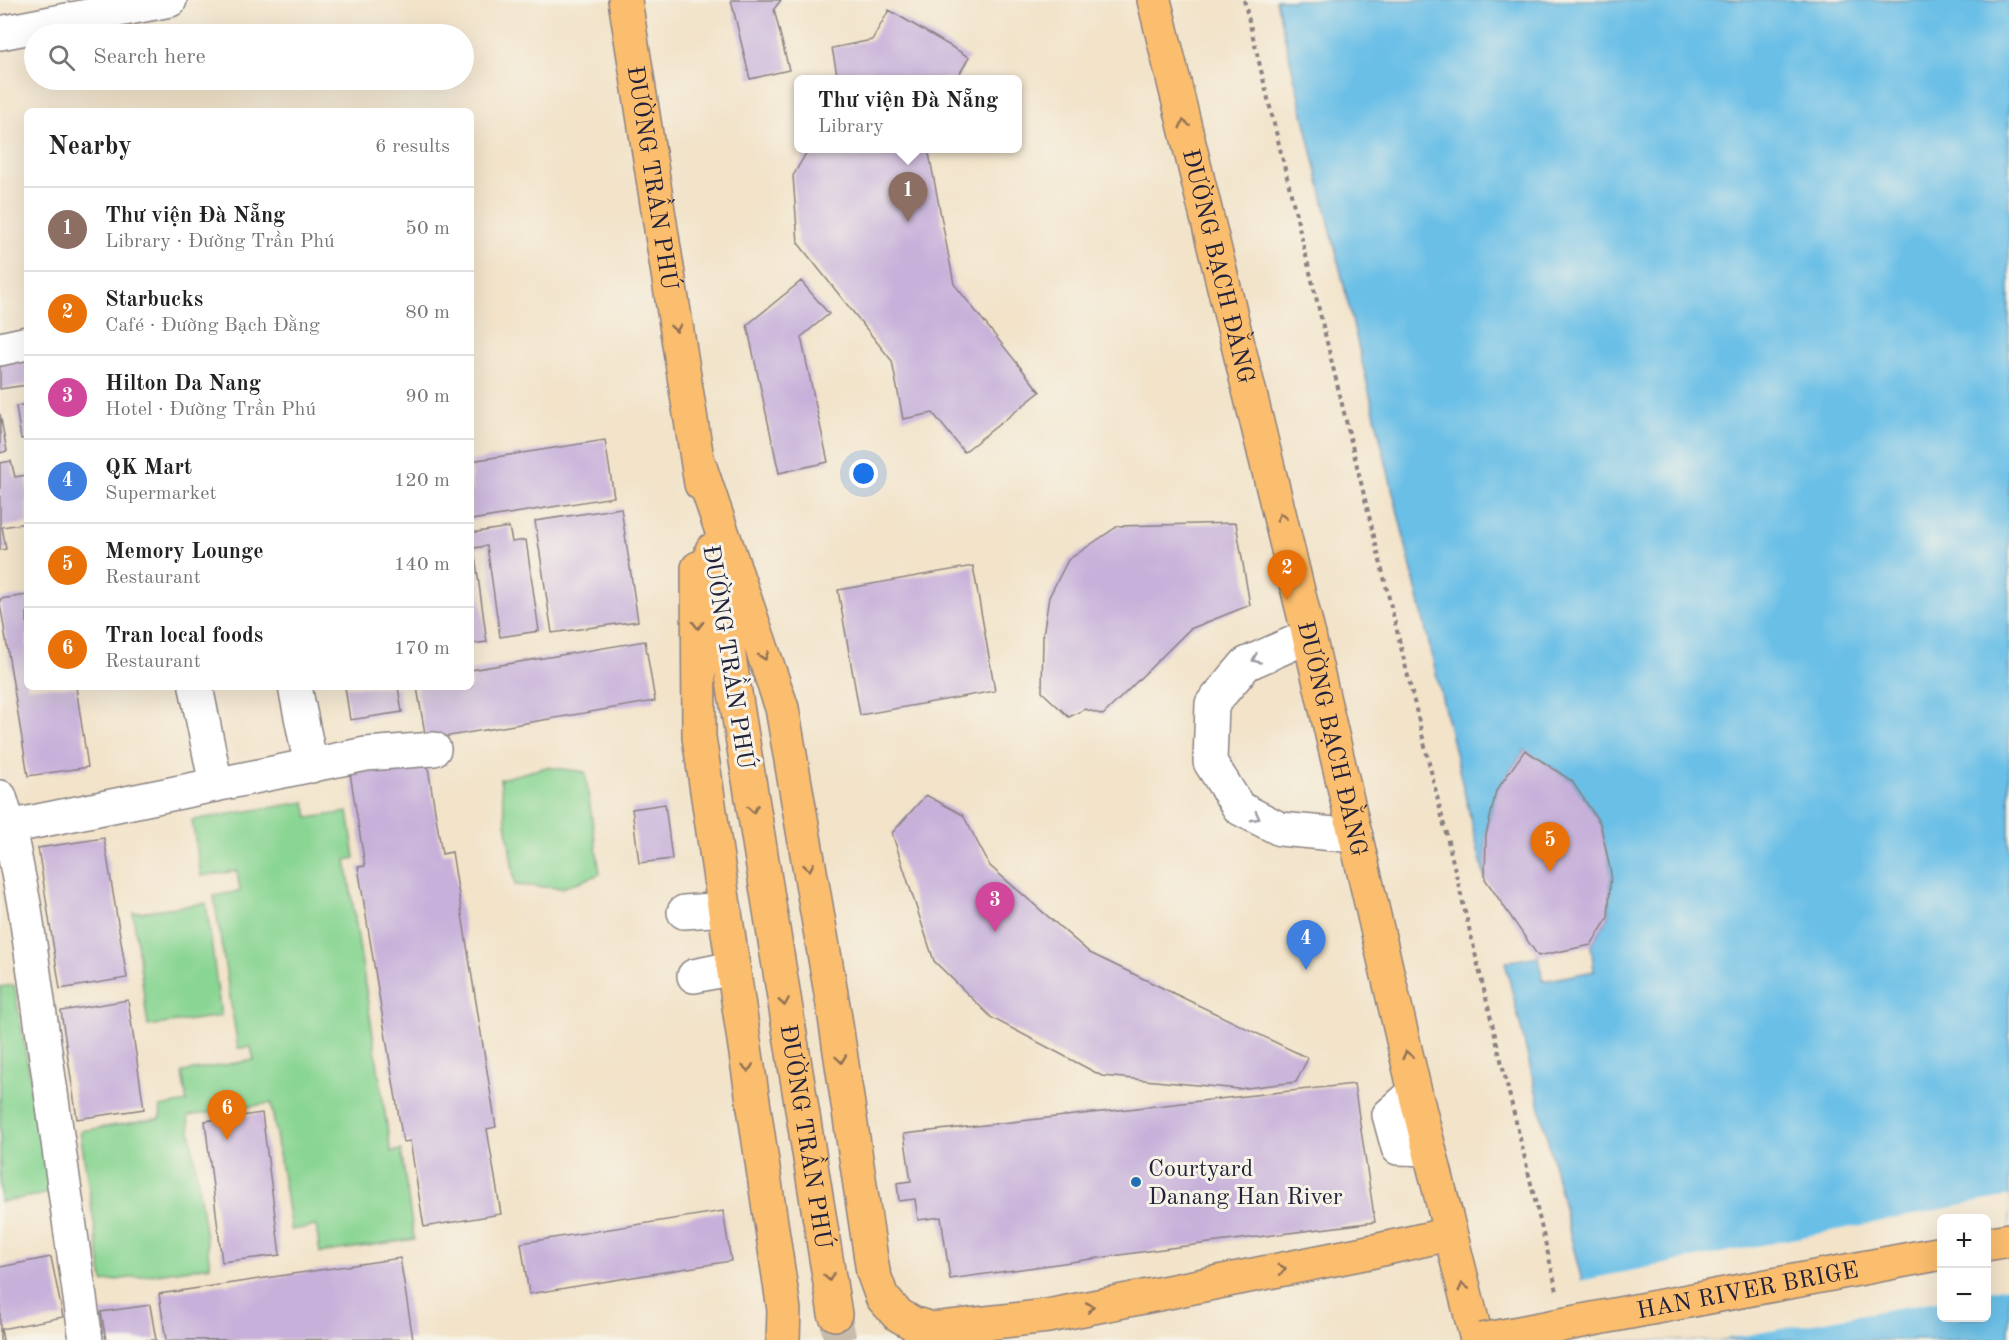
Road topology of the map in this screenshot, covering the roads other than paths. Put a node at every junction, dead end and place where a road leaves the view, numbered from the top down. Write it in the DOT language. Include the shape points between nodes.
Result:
graph roads {
  1 [pos="170,0"];
  2 [pos="625,0"];
  3 [pos="1154,0"];
  4 [pos="31,14"];
  5 [pos="0,33"];
  6 [pos="24,344"];
  7 [pos="0,349"];
  8 [pos="698,461"];
  9 [pos="1310,636"];
  10 [pos="197,690"];
  11 [pos="296,690"];
  12 [pos="434,749"];
  13 [pos="311,766"];
  14 [pos="216,785"];
  15 [pos="4,812"];
  16 [pos="1356,836"];
  17 [pos="725,909"];
  18 [pos="13,911"];
  19 [pos="684,912"];
  20 [pos="733,968"];
  21 [pos="694,976"];
  22 [pos="1449,1234"];
  23 [pos="2009,1240"];
  24 [pos="1991,1243"];
  25 [pos="1937,1254"];
  26 [pos="835,1314"];
  27 [pos="1048,1316"];
  28 [pos="86,1340"];
  29 [pos="783,1340"];
  30 [pos="968,1340"];
  31 [pos="1477,1340"];
  32 [pos="1482,1340"];
  1 -- 4 [label="street"];
  2 -- 8 [label="main road, ĐƯỜNG TRẦN PHÚ, one-way"];
  9 -- 3 [label="main road, ĐƯỜNG BẠCH ĐẰNG, one-way"];
  4 -- 5 [label="street"];
  6 -- 7 [label="street"];
  8 -- 17 [label="main road, one-way" via="699,737"];
  8 -- 26 [label="main road, ĐƯỜNG TRẦN PHÚ, one-way"];
  8 -- 27 [label="main road, one-way" via="782,708 834,1011 873,1272 882,1297 897,1314 932,1329"];
  9 -- 16 [label="main road, ĐƯỜNG BẠCH ĐẰNG"];
  9 -- 16 [label="street, one-way" via="1246,664 1212,704 1210,762 1239,808 1280,829"];
  10 -- 14 [label="street"];
  11 -- 13 [label="street"];
  12 -- 13 [label="street" via="366,754"];
  13 -- 14 [label="street"];
  14 -- 15 [label="street"];
  15 -- 18 [label="street"];
  22 -- 16 [label="main road, ĐƯỜNG BẠCH ĐẰNG, one-way"];
  17 -- 19 [label="street"];
  17 -- 20 [label="main road"];
  18 -- 28 [label="street"];
  20 -- 21 [label="street"];
  20 -- 29 [label="main road, one-way" via="784,1311"];
  27 -- 22 [label="main road, one-way"];
  31 -- 22 [label="main road, ĐƯỜNG BẠCH ĐẰNG, one-way"];
  23 -- 24 [label="main road"];
  25 -- 32 [label="main road, HAN RIVER BRIGE, bridge"];
  27 -- 30 [label="main road" via="985,1328"];
}
